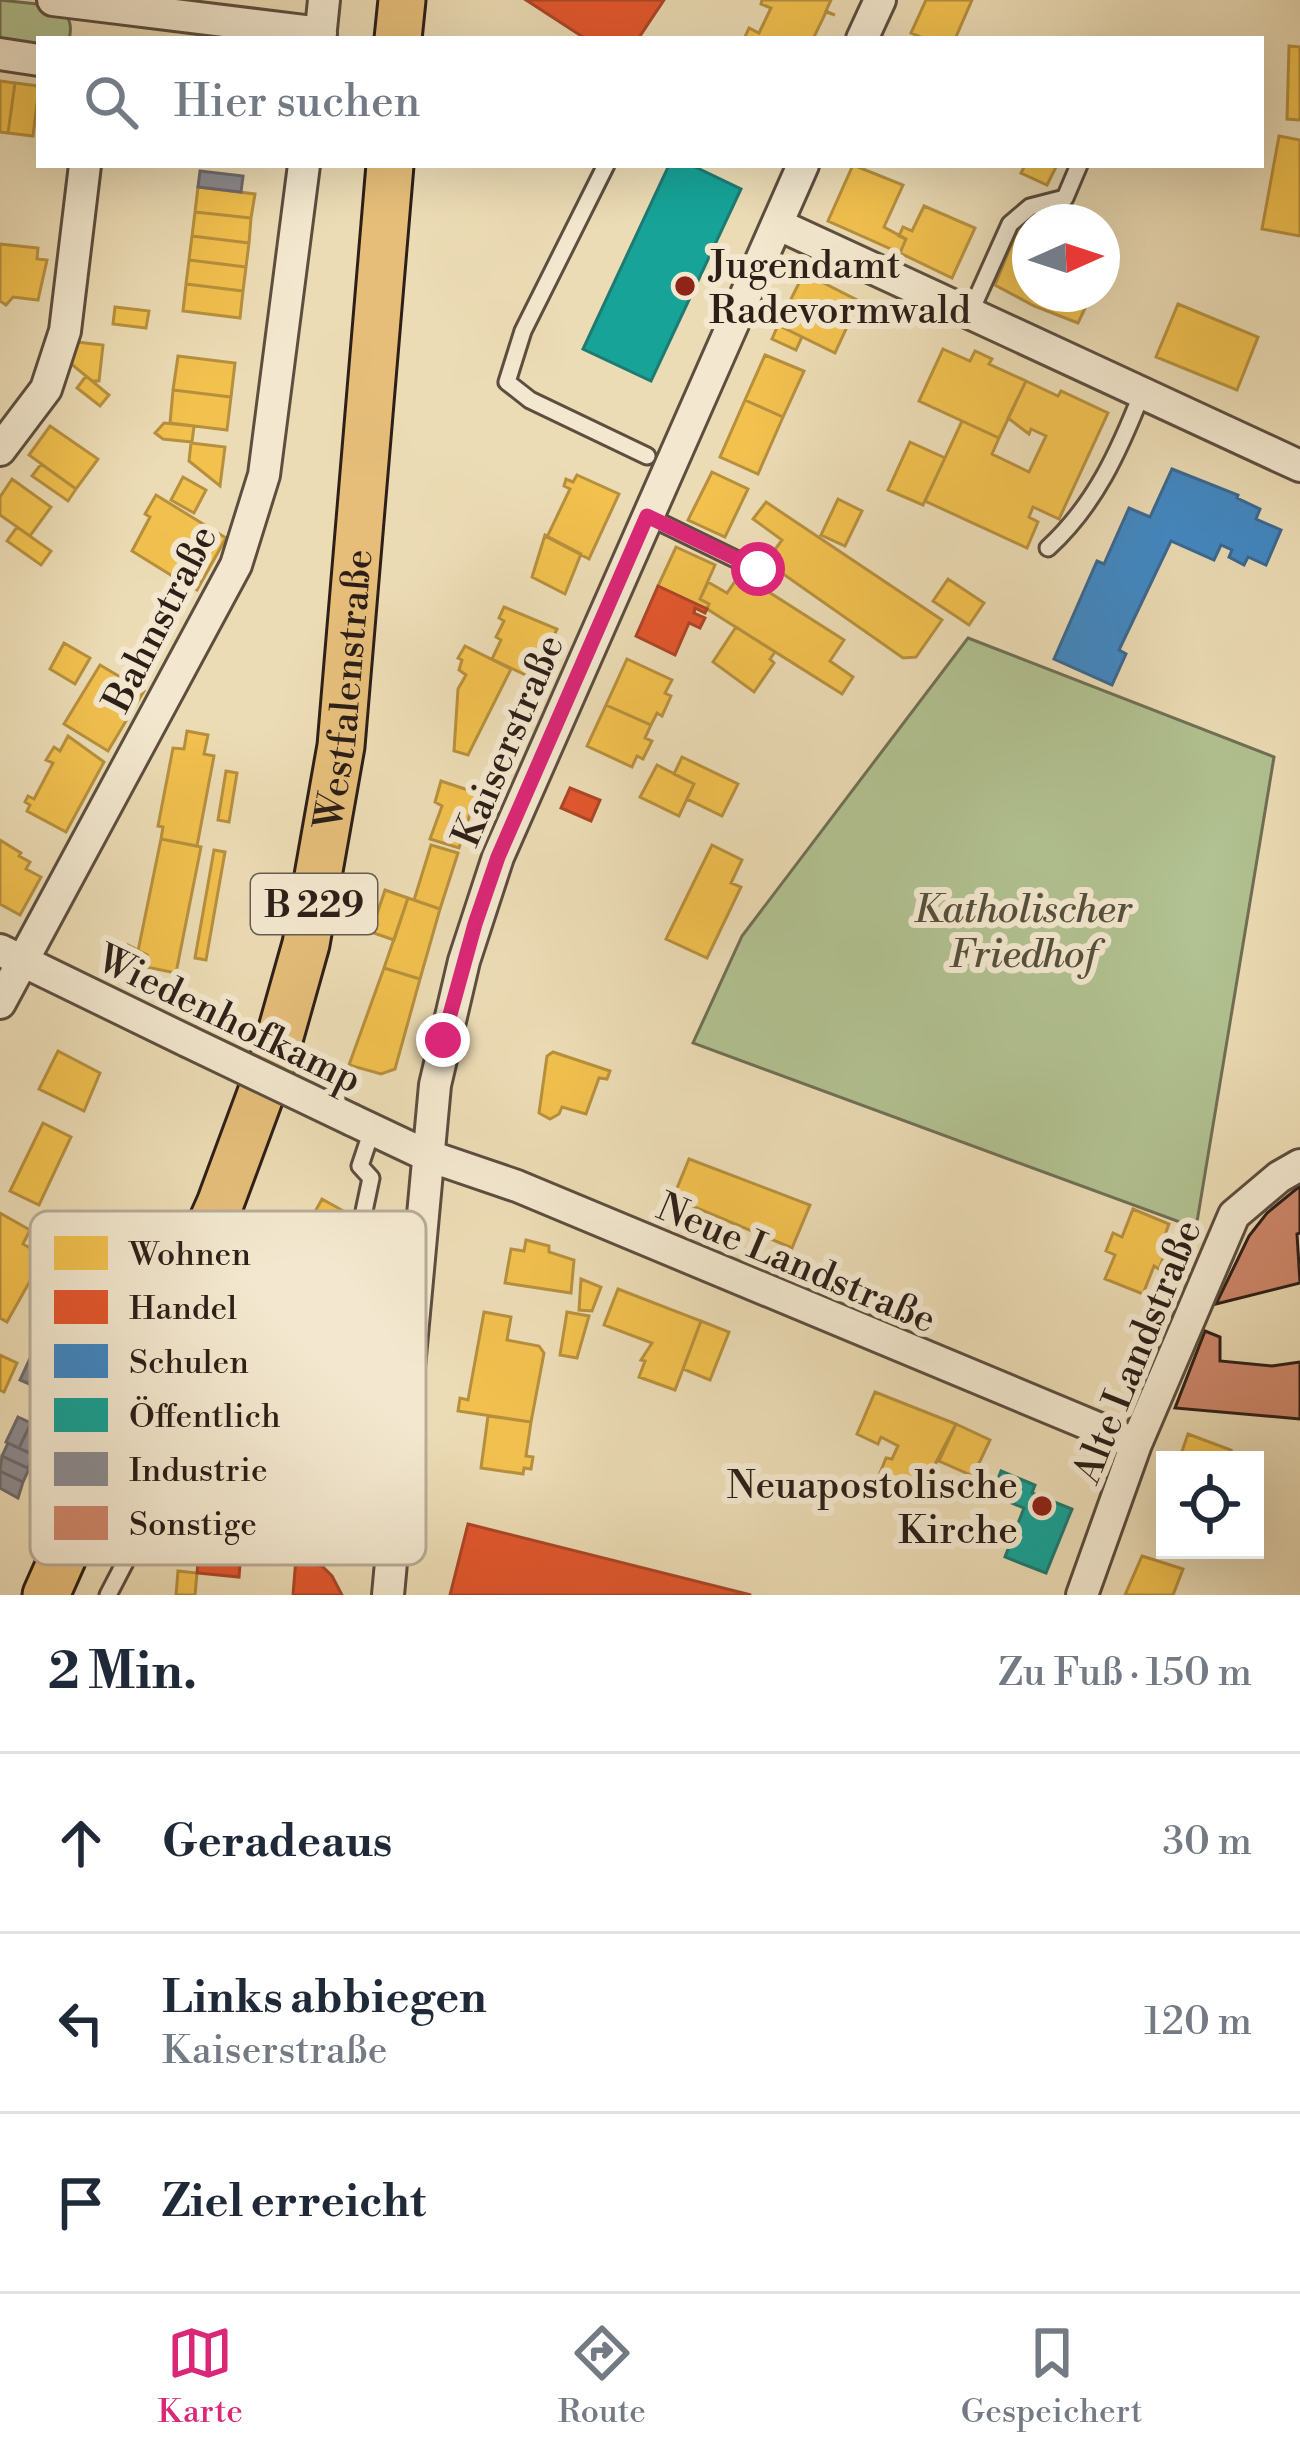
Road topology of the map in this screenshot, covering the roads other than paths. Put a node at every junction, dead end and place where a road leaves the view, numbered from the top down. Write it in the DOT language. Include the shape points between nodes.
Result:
graph roads {
  1 [pos="53,0"];
  2 [pos="323,0"];
  3 [pos="402,0"];
  4 [pos="880,0"];
  5 [pos="103,16"];
  6 [pos="320,36"];
  7 [pos="398,36"];
  8 [pos="863,36"];
  9 [pos="0,55"];
  10 [pos="36,60"];
  11 [pos="85,168"];
  12 [pos="304,168"];
  13 [pos="390,168"];
  14 [pos="604,168"];
  15 [pos="802,168"];
  16 [pos="1078,168"];
  17 [pos="777,224"];
  18 [pos="970,314"];
  19 [pos="1142,393"];
  20 [pos="0,450"];
  21 [pos="647,456"];
  22 [pos="1300,466"];
  23 [pos="647,516"];
  24 [pos="1048,548"];
  25 [pos="758,569"];
  26 [pos="11,956"];
  27 [pos="0,1003"];
  28 [pos="362,1125"];
  29 [pos="426,1155"];
  30 [pos="1300,1165"];
  31 [pos="217,1211"];
  32 [pos="364,1211"];
  33 [pos="422,1211"];
  34 [pos="1136,1444"];
  35 [pos="59,1565"];
  36 [pos="124,1565"];
  37 [pos="391,1565"];
  38 [pos="46,1595"];
  39 [pos="108,1595"];
  40 [pos="388,1595"];
  41 [pos="1082,1595"];
  1 -- 5 [label="street"];
  2 -- 6 [label="street"];
  3 -- 7 [label="main road"];
  4 -- 8 [label="street"];
  5 -- 6 [label="street"];
  9 -- 10 [label="street"];
  11 -- 20 [label="street" via="65,331 46,389"];
  12 -- 26 [label="street, Bahnstraße" via="264,476 236,565"];
  13 -- 31 [label="main road, Westfalenstraße / B 229" via="341,746 306,944"];
  14 -- 21 [label="lane" via="523,331 507,382"];
  15 -- 17 [label="street, Kaiserstraße"];
  16 -- 18 [label="lane" via="1065,198 1030,206 1010,224"];
  17 -- 18 [label="street"];
  17 -- 23 [label="street, Kaiserstraße"];
  18 -- 19 [label="street"];
  19 -- 22 [label="street"];
  19 -- 24 [label="lane" via="1093,498"];
  23 -- 25 [label="lane"];
  23 -- 29 [label="street, Kaiserstraße" via="498,857 443,1040"];
  26 -- 27 [label="street, Bahnstraße"];
  26 -- 28 [label="street, Wiedenhofkamp, bridge"];
  28 -- 29 [label="street, Wiedenhofkamp"];
  28 -- 32 [label="lane" via="360,1166 371,1178"];
  29 -- 33 [label="street, Kaiserstraße"];
  29 -- 34 [label="street, Neue Landstraße"];
  30 -- 34 [label="street, Alte Landstraße" via="1234,1215"];
  34 -- 41 [label="street, Alte Landstraße"];
  35 -- 38 [label="main road, Westfalenstraße / B 229"];
  36 -- 39 [label="lane"];
  37 -- 40 [label="street, Kaiserstraße"];
}
